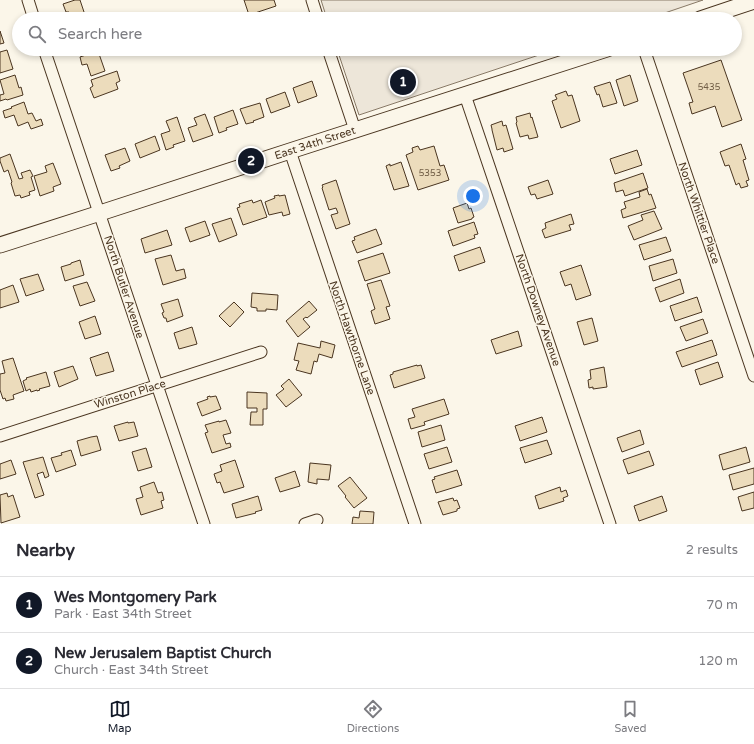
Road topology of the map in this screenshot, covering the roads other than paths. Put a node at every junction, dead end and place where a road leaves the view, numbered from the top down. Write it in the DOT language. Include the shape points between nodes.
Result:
graph roads {
  1 [pos="28,0"];
  2 [pos="312,0"];
  3 [pos="754,1"];
  4 [pos="32,12"];
  5 [pos="316,12"];
  6 [pos="721,12"];
  7 [pos="46,56"];
  8 [pos="330,56"];
  9 [pos="585,56"];
  10 [pos="646,56"];
  11 [pos="465,95"];
  12 [pos="355,130"];
  13 [pos="290,151"];
  14 [pos="100,214"];
  15 [pos="0,245"];
  16 [pos="261,352"];
  17 [pos="754,376"];
  18 [pos="157,385"];
  19 [pos="0,436"];
  20 [pos="317,520"];
  21 [pos="204,524"];
  22 [pos="305,524"];
  23 [pos="416,524"];
  24 [pos="610,524"];
  1 -- 4 [label="street"];
  2 -- 5 [label="street"];
  3 -- 6 [label="main road"];
  7 -- 14 [label="street, North Butler Avenue"];
  8 -- 12 [label="street"];
  9 -- 11 [label="main road, East 34th Street"];
  10 -- 17 [label="street, North Whittier Place"];
  11 -- 12 [label="main road, East 34th Street"];
  11 -- 24 [label="street, North Downey Avenue"];
  12 -- 13 [label="main road, East 34th Street"];
  13 -- 14 [label="main road, East 34th Street"];
  13 -- 23 [label="street, North Hawthorne Lane"];
  14 -- 15 [label="main road, East 34th Street"];
  14 -- 18 [label="street, North Butler Avenue"];
  16 -- 18 [label="street, Winston Place"];
  18 -- 19 [label="street, Winston Place"];
  18 -- 21 [label="street, North Butler Avenue"];
  20 -- 22 [label="street"];
}
